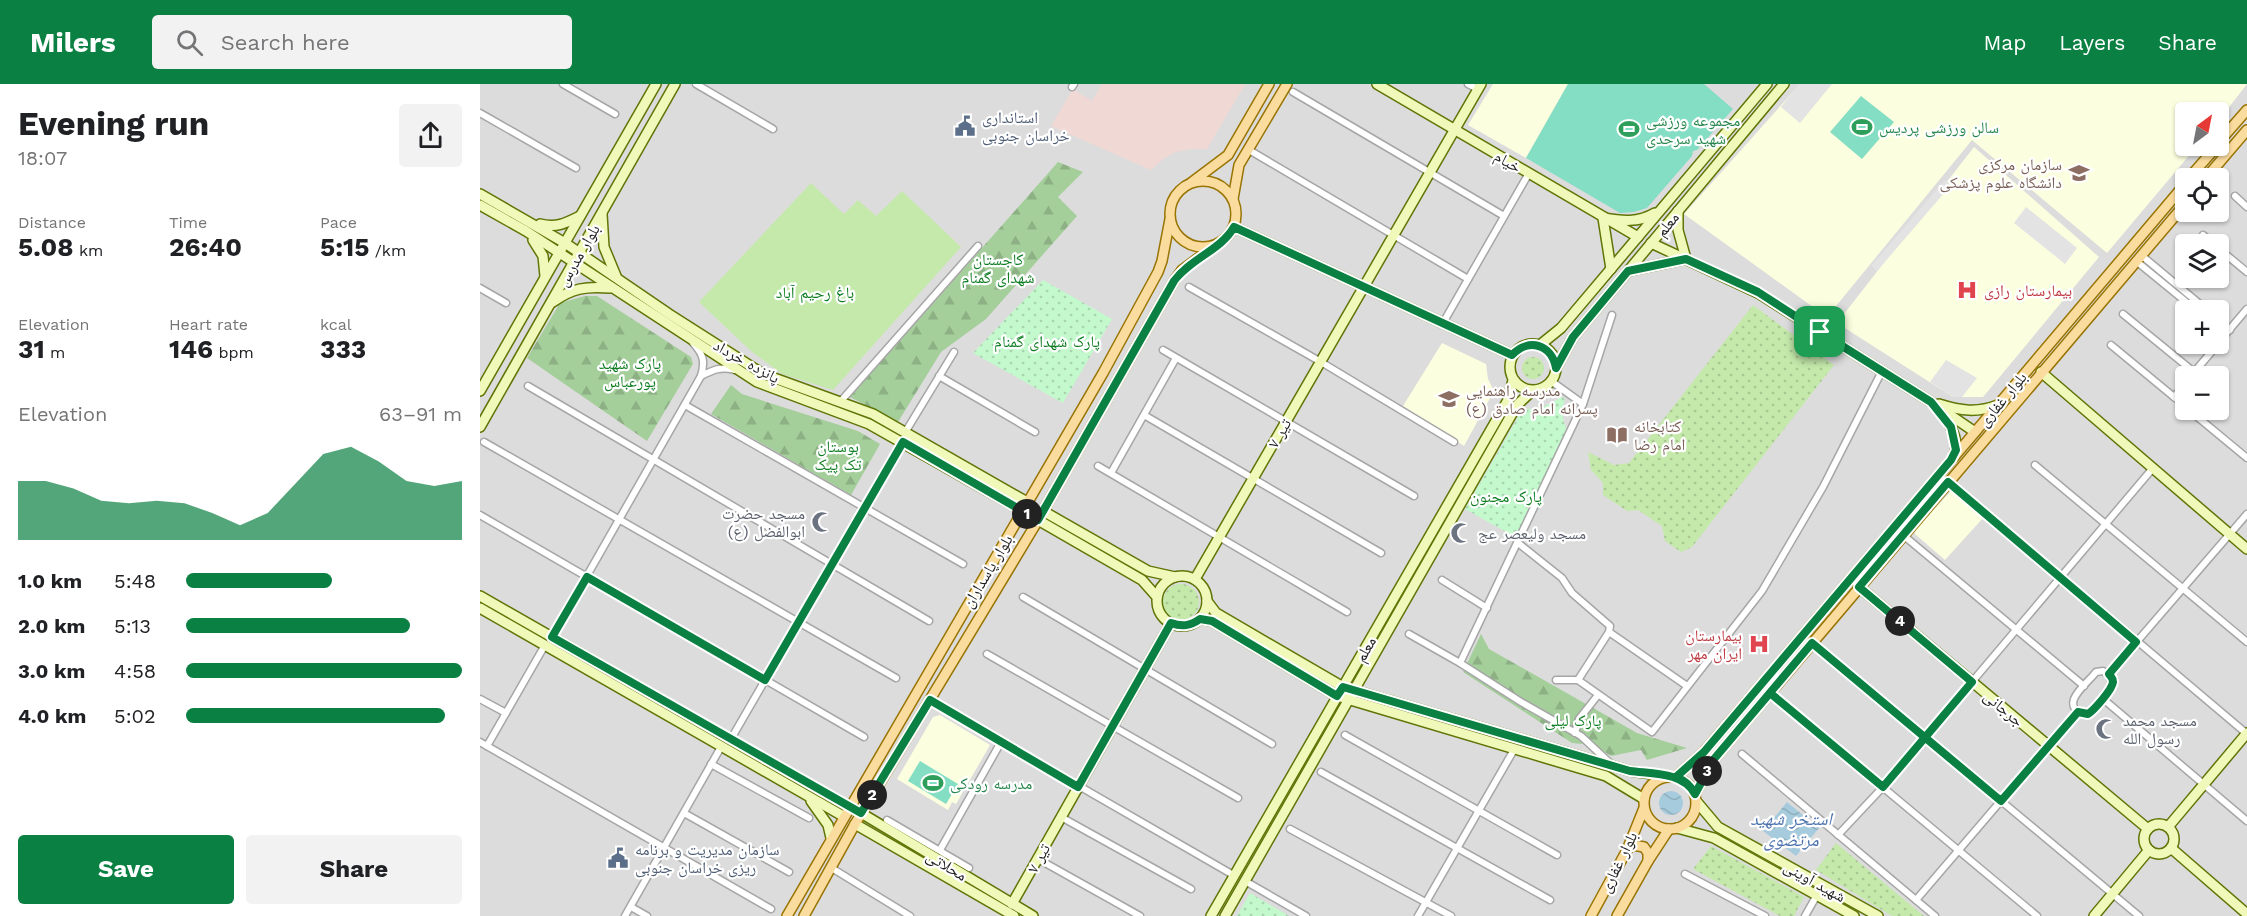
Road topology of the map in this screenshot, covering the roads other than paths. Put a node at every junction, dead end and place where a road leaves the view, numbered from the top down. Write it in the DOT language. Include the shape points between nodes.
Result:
graph roads {
  1 [pos="563,84"];
  2 [pos="656,84"];
  3 [pos="675,84"];
  4 [pos="696,84"];
  5 [pos="1269,84"];
  6 [pos="1377,84"];
  7 [pos="1468,84"];
  8 [pos="1767,84"];
  9 [pos="1784,84"];
  10 [pos="1479,87"];
  11 [pos="1290,88"];
  12 [pos="2247,110"];
  13 [pos="480,113"];
  14 [pos="615,114"];
  15 [pos="773,129"];
  16 [pos="1455,130"];
  17 [pos="2247,130"];
  18 [pos="2229,132"];
  19 [pos="1249,150"];
  20 [pos="2208,156"];
  21 [pos="576,168"];
  22 [pos="2198,168"];
  23 [pos="2215,168"];
  24 [pos="1430,173"];
  25 [pos="1529,173"];
  26 [pos="1190,184"];
  27 [pos="480,194"];
  28 [pos="2175,196"];
  29 [pos="2235,196"];
  30 [pos="1233,200"];
  31 [pos="480,205"];
  32 [pos="2247,207"];
  33 [pos="604,209"];
  34 [pos="1660,211"];
  35 [pos="1678,211"];
  36 [pos="580,216"];
  37 [pos="1504,216"];
  38 [pos="2175,216"];
  39 [pos="1604,218"];
  40 [pos="1170,219"];
  41 [pos="528,226"];
  42 [pos="1234,227"];
  43 [pos="1395,234"];
  44 [pos="1638,237"];
  45 [pos="565,243"];
  46 [pos="1651,243"];
  47 [pos="1216,245"];
  48 [pos="978,246"];
  49 [pos="559,252"];
  50 [pos="579,252"];
  51 [pos="2229,257"];
  52 [pos="2138,258"];
  53 [pos="1686,259"];
  54 [pos="574,262"];
  55 [pos="1611,269"];
  56 [pos="1628,271"];
  57 [pos="2247,272"];
  58 [pos="545,277"];
  59 [pos="617,278"];
  60 [pos="1468,279"];
  61 [pos="1189,287"];
  62 [pos="1364,287"];
  63 [pos="480,288"];
  64 [pos="612,288"];
  65 [pos="2185,300"];
  66 [pos="2193,300"];
  67 [pos="506,303"];
  68 [pos="549,306"];
  69 [pos="2247,309"];
  70 [pos="2123,314"];
  71 [pos="1612,315"];
  72 [pos="667,318"];
  73 [pos="1443,323"];
  74 [pos="2229,330"];
  75 [pos="691,341"];
  76 [pos="1540,345"];
  77 [pos="2111,345"];
  78 [pos="1163,350"];
  79 [pos="954,352"];
  80 [pos="2209,354"];
  81 [pos="1512,355"];
  82 [pos="1176,358"];
  83 [pos="1321,362"];
  84 [pos="2184,366"];
  85 [pos="2199,366"];
  86 [pos="1556,368"];
  87 [pos="1882,371"];
  88 [pos="740,372"];
  89 [pos="2041,372"];
  90 [pos="701,376"];
  91 [pos="939,376"];
  92 [pos="1513,380"];
  93 [pos="1551,381"];
  94 [pos="528,386"];
  95 [pos="480,391"];
  96 [pos="1532,391"];
  97 [pos="2174,397"];
  98 [pos="841,401"];
  99 [pos="1931,402"];
  100 [pos="1583,404"];
  101 [pos="685,405"];
  102 [pos="1998,405"];
  103 [pos="1144,416"];
  104 [pos="2201,420"];
  105 [pos="1286,421"];
  106 [pos="480,427"];
  107 [pos="906,431"];
  108 [pos="1035,432"];
  109 [pos="1975,432"];
  110 [pos="484,442"];
  111 [pos="903,442"];
  112 [pos="1454,442"];
  113 [pos="2247,458"];
  114 [pos="654,459"];
  115 [pos="1951,460"];
  116 [pos="2035,465"];
  117 [pos="1098,466"];
  118 [pos="2153,468"];
  119 [pos="1111,473"];
  120 [pos="1253,478"];
  121 [pos="1948,482"];
  122 [pos="1414,496"];
  123 [pos="1025,507"];
  124 [pos="864,508"];
  125 [pos="2247,514"];
  126 [pos="480,515"];
  127 [pos="1041,516"];
  128 [pos="620,520"];
  129 [pos="2106,524"];
  130 [pos="2228,534"];
  131 [pos="1904,535"];
  132 [pos="1220,536"];
  133 [pos="1518,543"];
  134 [pos="2247,549"];
  135 [pos="1381,553"];
  136 [pos="832,564"];
  137 [pos="963,564"];
  138 [pos="587,577"];
  139 [pos="1175,577"];
  140 [pos="2060,578"];
  141 [pos="1195,579"];
  142 [pos="1442,580"];
  143 [pos="1859,587"];
  144 [pos="2182,588"];
  145 [pos="480,596"];
  146 [pos="1023,597"];
  147 [pos="1157,597"];
  148 [pos="1207,601"];
  149 [pos="1487,608"];
  150 [pos="480,609"];
  151 [pos="1347,612"];
  152 [pos="1200,619"];
  153 [pos="929,621"];
  154 [pos="798,623"];
  155 [pos="1171,623"];
  156 [pos="2017,629"];
  157 [pos="1609,632"];
  158 [pos="1409,634"];
  159 [pos="552,637"];
  160 [pos="2136,642"];
  161 [pos="2247,642"];
  162 [pos="1812,643"];
  163 [pos="545,645"];
  164 [pos="987,654"];
  165 [pos="1460,663"];
  166 [pos="1145,668"];
  167 [pos="2109,674"];
  168 [pos="896,678"];
  169 [pos="765,680"];
  170 [pos="1556,680"];
  171 [pos="1578,680"];
  172 [pos="1972,682"];
  173 [pos="1687,686"];
  174 [pos="2084,686"];
  175 [pos="1343,687"];
  176 [pos="1354,690"];
  177 [pos="1770,693"];
  178 [pos="1598,695"];
  179 [pos="1337,696"];
  180 [pos="2102,698"];
  181 [pos="480,699"];
  182 [pos="930,700"];
  183 [pos="1348,700"];
  184 [pos="2078,712"];
  185 [pos="506,713"];
  186 [pos="1113,726"];
  187 [pos="1575,733"];
  188 [pos="2247,733"];
  189 [pos="1345,735"];
  190 [pos="864,736"];
  191 [pos="1925,737"];
  192 [pos="731,739"];
  193 [pos="480,742"];
  194 [pos="1001,742"];
  195 [pos="1272,744"];
  196 [pos="487,746"];
  197 [pos="2049,746"];
  198 [pos="721,747"];
  199 [pos="1515,748"];
  200 [pos="1742,754"];
  201 [pos="711,764"];
  202 [pos="1613,766"];
  203 [pos="1321,772"];
  204 [pos="1672,777"];
  205 [pos="2204,784"];
  206 [pos="1078,787"];
  207 [pos="1883,787"];
  208 [pos="807,796"];
  209 [pos="1238,798"];
  210 [pos="1696,798"];
  211 [pos="2001,801"];
  212 [pos="1644,803"];
  213 [pos="849,807"];
  214 [pos="1478,812"];
  215 [pos="684,813"];
  216 [pos="861,813"];
  217 [pos="843,816"];
  218 [pos="1061,817"];
  219 [pos="809,818"];
  220 [pos="887,820"];
  221 [pos="2247,821"];
  222 [pos="855,824"];
  223 [pos="2168,827"];
  224 [pos="1290,829"];
  225 [pos="1673,829"];
  226 [pos="2148,830"];
  227 [pos="1838,835"];
  228 [pos="831,837"];
  229 [pos="664,847"];
  230 [pos="2171,848"];
  231 [pos="1457,849"];
  232 [pos="1627,849"];
  233 [pos="940,850"];
  234 [pos="1959,850"];
  235 [pos="2149,850"];
  236 [pos="1557,855"];
  237 [pos="1038,859"];
  238 [pos="1648,861"];
  239 [pos="830,867"];
  240 [pos="969,868"];
  241 [pos="789,872"];
  242 [pos="1685,874"];
  243 [pos="1234,876"];
  244 [pos="1245,881"];
  245 [pos="1191,889"];
  246 [pos="2112,894"];
  247 [pos="1816,895"];
  248 [pos="1550,900"];
  249 [pos="1916,900"];
  250 [pos="1426,903"];
  251 [pos="1012,904"];
  252 [pos="631,907"];
  253 [pos="771,909"];
  254 [pos="2247,914"];
  255 [pos="625,916"];
  256 [pos="647,916"];
  257 [pos="787,916"];
  258 [pos="804,916"];
  259 [pos="910,916"];
  260 [pos="1014,916"];
  261 [pos="1033,916"];
  262 [pos="1140,916"];
  263 [pos="1211,916"];
  264 [pos="1225,916"];
  265 [pos="1306,916"];
  266 [pos="1419,916"];
  267 [pos="1450,916"];
  268 [pos="1591,916"];
  269 [pos="1617,916"];
  270 [pos="1765,916"];
  271 [pos="1805,916"];
  272 [pos="1854,916"];
  273 [pos="1878,916"];
  274 [pos="1935,916"];
  275 [pos="2037,916"];
  276 [pos="2094,916"];
  277 [pos="2139,916"];
  1 -- 14 [label="street"];
  2 -- 36 [label="main road, بلوار مدرس"];
  3 -- 33 [label="main road, بلوار مدرس"];
  4 -- 15 [label="street"];
  5 -- 26 [label="main road" via="1228,155"];
  6 -- 16 [label="main road, خیام"];
  7 -- 10 [label="street"];
  8 -- 34 [label="main road, معلم"];
  9 -- 35 [label="main road, معلم"];
  10 -- 16 [label="main road, ۷ تیر"];
  11 -- 19 [label="main road"];
  11 -- 24 [label="street"];
  12 -- 18 [label="main road"];
  13 -- 21 [label="street"];
  16 -- 24 [label="main road, ۷ تیر"];
  16 -- 25 [label="main road, خیام"];
  17 -- 23 [label="main road"];
  19 -- 30 [label="main road" via="1239,165"];
  19 -- 43 [label="street"];
  20 -- 22 [label="main road"];
  24 -- 37 [label="street"];
  24 -- 43 [label="main road, ۷ تیر"];
  25 -- 37 [label="street"];
  25 -- 39 [label="main road, خیام"];
  26 -- 30 [label="main road" via="1216,184"];
  26 -- 40 [label="main road" via="1172,201"];
  27 -- 41 [label="main road, پانزده خرداد"];
  28 -- 102 [label="main road, بلوار غفاری"];
  29 -- 32 [label="street"];
  30 -- 42 [label="main road"];
  31 -- 41 [label="main road, پانزده خرداد"];
  33 -- 50 [label="main road, بلوار مدرس"];
  33 -- 59 [label="main road" via="604,248"];
  34 -- 39 [label="main road" via="1646,219 1626,222"];
  34 -- 44 [label="main road, معلم"];
  35 -- 46 [label="main road, معلم"];
  35 -- 53 [label="main road" via="1678,230"];
  36 -- 41 [label="main road" via="562,225"];
  36 -- 45 [label="main road, بلوار مدرس"];
  37 -- 60 [label="street"];
  38 -- 52 [label="main road, بلوار غفاری"];
  39 -- 44 [label="main road, خیام"];
  39 -- 55 [label="main road"];
  40 -- 47 [label="main road" via="1177,234 1190,245"];
  40 -- 123 [label="main road, بلوار پاسداران" via="1158,272"];
  41 -- 45 [label="main road, پانزده خرداد"];
  41 -- 49 [label="main road, پانزده خرداد"];
  41 -- 58 [label="main road" via="543,256"];
  42 -- 47 [label="main road"];
  42 -- 62 [label="main road"];
  43 -- 60 [label="street"];
  43 -- 62 [label="main road, ۷ تیر"];
  44 -- 55 [label="main road, معلم"];
  45 -- 49 [label="main road, بلوار مدرس"];
  45 -- 50 [label="main road, پانزده خرداد"];
  46 -- 53 [label="main road"];
  46 -- 56 [label="main road, معلم"];
  47 -- 127 [label="main road, بلوار پاسداران" via="1182,270 1174,281"];
  48 -- 98 [label="street"];
  49 -- 54 [label="main road, پانزده خرداد"];
  49 -- 58 [label="main road, بلوار مدرس"];
  50 -- 54 [label="main road, بلوار مدرس"];
  50 -- 59 [label="main road, پانزده خرداد"];
  51 -- 57 [label="street"];
  52 -- 65 [label="street"];
  52 -- 66 [label="street"];
  52 -- 89 [label="main road, بلوار غفاری"];
  53 -- 56 [label="main road"];
  53 -- 87 [label="main road" via="1758,292"];
  54 -- 64 [label="main road, پانزده خرداد"];
  54 -- 68 [label="main road, بلوار مدرس"];
  55 -- 76 [label="main road, معلم" via="1561,328"];
  56 -- 86 [label="main road, معلم" via="1573,337"];
  58 -- 95 [label="main road, بلوار مدرس"];
  59 -- 72 [label="main road, پانزده خرداد"];
  60 -- 73 [label="street"];
  61 -- 83 [label="street"];
  62 -- 73 [label="main road"];
  62 -- 83 [label="main road, ۷ تیر"];
  63 -- 67 [label="street"];
  64 -- 68 [label="main road" via="577,288"];
  64 -- 72 [label="main road, پانزده خرداد"];
  68 -- 106 [label="main road, بلوار مدرس"];
  69 -- 74 [label="street"];
  70 -- 84 [label="street"];
  71 -- 100 [label="street"];
  72 -- 75 [label="main road, پانزده خرداد"];
  72 -- 98 [label="main road, پانزده خرداد" via="763,374"];
  73 -- 81 [label="main road"];
  75 -- 88 [label="main road, پانزده خرداد"];
  75 -- 90 [label="street" via="703,354"];
  76 -- 81 [label="main road" via="1524,345"];
  76 -- 86 [label="main road" via="1550,351"];
  77 -- 97 [label="street"];
  78 -- 82 [label="street"];
  79 -- 91 [label="street"];
  80 -- 85 [label="street"];
  81 -- 92 [label="main road" via="1509,367"];
  82 -- 103 [label="street"];
  82 -- 105 [label="street"];
  83 -- 105 [label="main road, ۷ تیر"];
  83 -- 112 [label="street"];
  86 -- 93 [label="main road"];
  87 -- 99 [label="main road"];
  87 -- 173 [label="street" via="1823,487 1762,591"];
  88 -- 90 [label="street" via="714,369"];
  88 -- 111 [label="main road, پانزده خرداد" via="777,391 851,416"];
  89 -- 118 [label="main road"];
  89 -- 121 [label="main road, بلوار غفاری"];
  90 -- 101 [label="street"];
  91 -- 107 [label="street"];
  91 -- 108 [label="street"];
  92 -- 96 [label="main road"];
  92 -- 175 [label="main road, معلم" via="1508,400"];
  93 -- 96 [label="main road"];
  93 -- 100 [label="street"];
  94 -- 114 [label="street"];
  96 -- 176 [label="main road, معلم" via="1517,405"];
  98 -- 107 [label="main road, پانزده خرداد"];
  99 -- 102 [label="main road" via="1971,411"];
  99 -- 109 [label="main road"];
  99 -- 115 [label="main road" via="1953,433 1956,450"];
  100 -- 133 [label="street"];
  101 -- 114 [label="street"];
  101 -- 124 [label="street"];
  102 -- 109 [label="main road, بلوار غفاری"];
  103 -- 119 [label="street"];
  103 -- 120 [label="street"];
  104 -- 113 [label="street"];
  105 -- 120 [label="main road, ۷ تیر"];
  105 -- 122 [label="street"];
  107 -- 123 [label="main road, پانزده خرداد"];
  109 -- 115 [label="main road, بلوار غفاری"];
  110 -- 128 [label="street"];
  111 -- 123 [label="main road, پانزده خرداد"];
  111 -- 124 [label="street"];
  114 -- 128 [label="street"];
  114 -- 136 [label="street"];
  115 -- 204 [label="main road, بلوار غفاری" via="1704,752"];
  116 -- 129 [label="street"];
  117 -- 119 [label="street"];
  118 -- 129 [label="street"];
  118 -- 130 [label="main road"];
  119 -- 132 [label="street"];
  120 -- 132 [label="main road, ۷ تیر"];
  120 -- 135 [label="street"];
  121 -- 131 [label="main road, بلوار غفاری"];
  121 -- 140 [label="street"];
  123 -- 127 [label="main road"];
  123 -- 213 [label="main road, بلوار پاسداران"];
  124 -- 136 [label="street"];
  124 -- 137 [label="street"];
  125 -- 130 [label="street"];
  126 -- 138 [label="street"];
  127 -- 139 [label="main road" via="1148,571"];
  127 -- 147 [label="main road" via="1142,580"];
  127 -- 182 [label="main road, بلوار پاسداران"];
  128 -- 138 [label="street"];
  128 -- 154 [label="street"];
  129 -- 140 [label="street"];
  129 -- 144 [label="street"];
  130 -- 134 [label="main road"];
  130 -- 144 [label="street"];
  131 -- 143 [label="main road, بلوار غفاری"];
  131 -- 156 [label="street"];
  132 -- 141 [label="main road, ۷ تیر"];
  132 -- 151 [label="street"];
  133 -- 149 [label="street"];
  133 -- 157 [label="street" via="1608,622"];
  136 -- 153 [label="street"];
  136 -- 154 [label="street"];
  138 -- 159 [label="street"];
  138 -- 169 [label="street"];
  139 -- 141 [label="main road"];
  139 -- 147 [label="main road" via="1164,584"];
  140 -- 156 [label="street"];
  140 -- 160 [label="street"];
  141 -- 148 [label="main road" via="1204,589"];
  142 -- 149 [label="street"];
  143 -- 162 [label="main road, بلوار غفاری"];
  143 -- 172 [label="main road, جرجانی"];
  144 -- 160 [label="street"];
  144 -- 161 [label="street"];
  145 -- 159 [label="main road"];
  146 -- 166 [label="street"];
  147 -- 155 [label="main road" via="1161,615"];
  148 -- 152 [label="main road"];
  148 -- 175 [label="main road" via="1216,613"];
  149 -- 165 [label="street"];
  150 -- 163 [label="main road"];
  152 -- 155 [label="main road" via="1183,626"];
  152 -- 179 [label="main road" via="1212,621"];
  154 -- 168 [label="street"];
  154 -- 169 [label="street"];
  155 -- 166 [label="main road, ۷ تیر"];
  156 -- 172 [label="street"];
  156 -- 174 [label="street"];
  157 -- 171 [label="street"];
  157 -- 173 [label="street"];
  158 -- 165 [label="street"];
  159 -- 192 [label="main road"];
  160 -- 167 [label="street"];
  160 -- 188 [label="street"];
  162 -- 177 [label="main road, بلوار غفاری"];
  162 -- 191 [label="street"];
  163 -- 185 [label="street"];
  163 -- 198 [label="main road"];
  164 -- 186 [label="street"];
  165 -- 187 [label="street"];
  166 -- 186 [label="main road, ۷ تیر"];
  166 -- 195 [label="street"];
  167 -- 174 [label="street" via="2096,672"];
  167 -- 180 [label="street" via="2112,685"];
  169 -- 190 [label="street"];
  169 -- 192 [label="street"];
  170 -- 171 [label="street"];
  171 -- 178 [label="street"];
  172 -- 191 [label="street"];
  172 -- 197 [label="main road, جرجانی"];
  173 -- 178 [label="street" via="1652,732"];
  174 -- 184 [label="street" via="2074,699"];
  175 -- 176 [label="main road"];
  175 -- 179 [label="main road, معلم"];
  176 -- 183 [label="main road, معلم"];
  176 -- 202 [label="main road"];
  177 -- 207 [label="street"];
  177 -- 210 [label="main road, بلوار غفاری" via="1714,759"];
  178 -- 187 [label="street" via="1579,719"];
  179 -- 183 [label="main road"];
  179 -- 243 [label="main road, معلم"];
  180 -- 184 [label="street" via="2091,712"];
  180 -- 205 [label="street"];
  181 -- 185 [label="street"];
  182 -- 194 [label="street"];
  182 -- 216 [label="main road, بلوار پاسداران"];
  183 -- 199 [label="main road"];
  183 -- 244 [label="main road, معلم"];
  184 -- 197 [label="street"];
  185 -- 196 [label="street"];
  186 -- 206 [label="main road, ۷ تیر"];
  186 -- 209 [label="street"];
  187 -- 202 [label="street"];
  188 -- 205 [label="main road"];
  189 -- 214 [label="street"];
  191 -- 207 [label="street"];
  191 -- 211 [label="street"];
  192 -- 213 [label="main road"];
  193 -- 196 [label="street"];
  194 -- 206 [label="street"];
  194 -- 233 [label="street"];
  196 -- 229 [label="street"];
  197 -- 211 [label="street"];
  197 -- 226 [label="main road, جرجانی"];
  198 -- 201 [label="street"];
  198 -- 208 [label="main road"];
  199 -- 212 [label="main road" via="1606,776"];
  199 -- 214 [label="street"];
  200 -- 227 [label="street"];
  201 -- 215 [label="street"];
  201 -- 219 [label="street"];
  202 -- 204 [label="main road"];
  203 -- 231 [label="street"];
  204 -- 210 [label="main road" via="1684,780"];
  204 -- 212 [label="main road" via="1652,784"];
  205 -- 221 [label="street"];
  205 -- 223 [label="main road"];
  206 -- 218 [label="main road, ۷ تیر"];
  206 -- 243 [label="street"];
  207 -- 227 [label="street"];
  207 -- 234 [label="street"];
  208 -- 217 [label="main road"];
  208 -- 228 [label="main road" via="823,817"];
  210 -- 225 [label="main road" via="1692,819"];
  210 -- 273 [label="main road, شهید آوینی" via="1718,827"];
  211 -- 234 [label="street"];
  211 -- 246 [label="street"];
  212 -- 225 [label="main road" via="1650,820"];
  212 -- 232 [label="main road, بلوار غفاری"];
  213 -- 216 [label="main road"];
  213 -- 217 [label="main road, بلوار پاسداران"];
  214 -- 231 [label="street"];
  214 -- 236 [label="street"];
  215 -- 229 [label="street"];
  215 -- 241 [label="street"];
  216 -- 222 [label="main road, بلوار پاسداران"];
  216 -- 251 [label="main road, محلاتی"];
  217 -- 222 [label="main road"];
  217 -- 228 [label="main road, بلوار پاسداران"];
  218 -- 237 [label="main road, ۷ تیر"];
  218 -- 245 [label="street"];
  220 -- 233 [label="street"];
  222 -- 239 [label="main road, بلوار پاسداران"];
  222 -- 260 [label="main road, محلاتی"];
  223 -- 226 [label="main road" via="2156,825"];
  223 -- 230 [label="main road" via="2174,835"];
  224 -- 250 [label="street"];
  225 -- 238 [label="main road, بلوار غفاری"];
  225 -- 247 [label="main road, شهید آوینی" via="1714,838"];
  226 -- 235 [label="main road" via="2145,838"];
  227 -- 249 [label="street"];
  228 -- 257 [label="main road, بلوار پاسداران"];
  229 -- 252 [label="street"];
  229 -- 253 [label="street"];
  230 -- 235 [label="main road" via="2160,854"];
  230 -- 254 [label="main road"];
  231 -- 248 [label="street"];
  231 -- 250 [label="street"];
  232 -- 238 [label="main road" via="1633,845 1644,847"];
  232 -- 268 [label="main road, بلوار غفاری"];
  233 -- 240 [label="street"];
  234 -- 249 [label="street"];
  234 -- 275 [label="street"];
  235 -- 246 [label="main road"];
  237 -- 251 [label="main road, ۷ تیر"];
  237 -- 262 [label="street"];
  238 -- 269 [label="main road, بلوار غفاری"];
  239 -- 258 [label="main road, بلوار پاسداران"];
  239 -- 259 [label="street"];
  242 -- 270 [label="street"];
  243 -- 263 [label="main road, معلم"];
  244 -- 264 [label="main road, معلم"];
  244 -- 265 [label="street"];
  246 -- 276 [label="main road"];
  246 -- 277 [label="street"];
  247 -- 271 [label="street"];
  247 -- 272 [label="main road, شهید آوینی"];
  249 -- 274 [label="street"];
  250 -- 266 [label="street"];
  250 -- 267 [label="street"];
  251 -- 261 [label="main road, محلاتی"];
  252 -- 255 [label="street"];
  252 -- 256 [label="street"];
}
